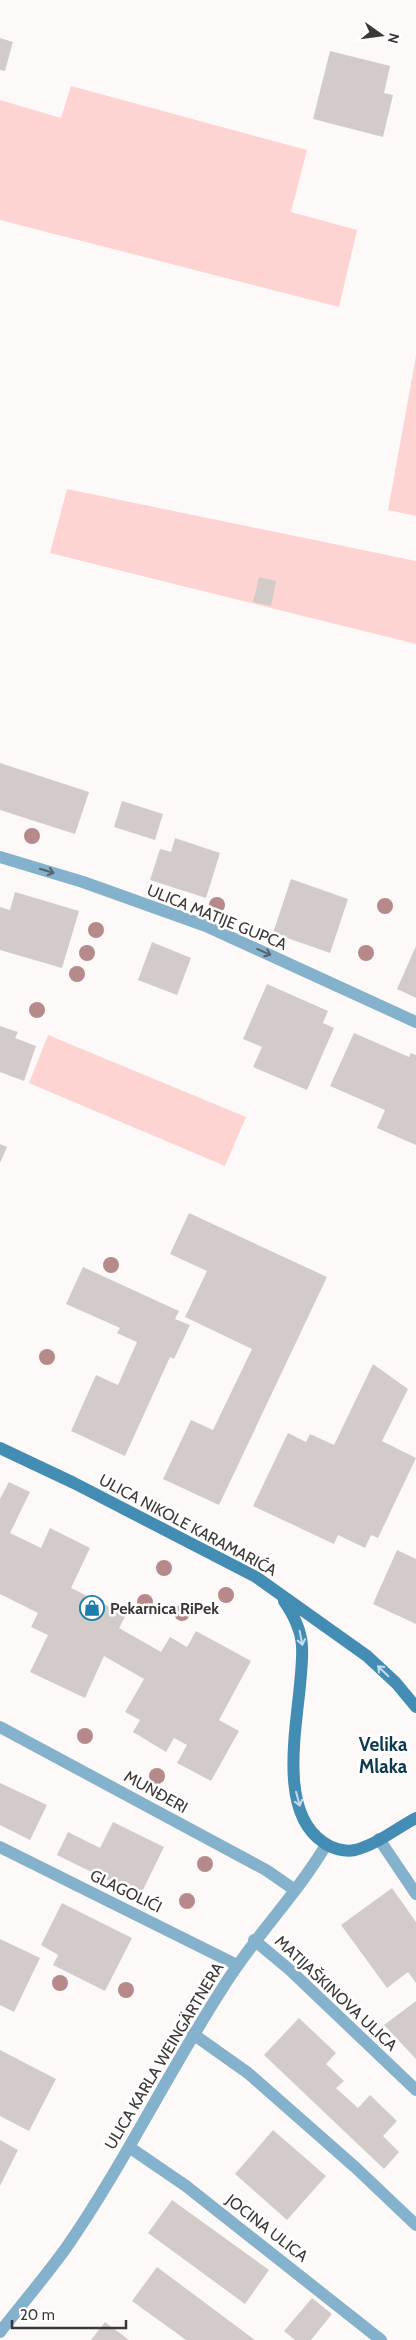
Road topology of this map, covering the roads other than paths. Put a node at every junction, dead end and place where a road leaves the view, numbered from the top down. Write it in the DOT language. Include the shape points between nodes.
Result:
graph roads {
  1 [pos="0,857"];
  2 [pos="416,1022"];
  3 [pos="0,1448"];
  4 [pos="279,1594"];
  5 [pos="416,1707"];
  6 [pos="0,1727"];
  7 [pos="416,1818"];
  8 [pos="379,1839"];
  9 [pos="326,1844"];
  10 [pos="0,1847"];
  11 [pos="295,1890"];
  12 [pos="416,1894"];
  13 [pos="254,1940"];
  14 [pos="237,1965"];
  15 [pos="193,2034"];
  16 [pos="416,2090"];
  17 [pos="129,2147"];
  18 [pos="416,2226"];
  19 [pos="0,2332"];
  20 [pos="381,2340"];
  1 -- 2 [label="street, ULICA MATIJE GUPCA, one-way" via="206,926"];
  3 -- 4 [label="main road, ULICA NIKOLE KARAMARIĆA" via="196,1545 256,1577"];
  5 -- 4 [label="main road, ULICA NIKOLE KARAMARIĆA, one-way" via="367,1656"];
  4 -- 9 [label="main road, one-way" via="292,1612 302,1644 302,1677 292,1763 295,1787 307,1826"];
  6 -- 11 [label="street, MUNĐERI" via="266,1870"];
  7 -- 8 [label="main road"];
  8 -- 9 [label="main road" via="353,1850"];
  8 -- 12 [label="street"];
  9 -- 11 [label="street, ULICA KARLA WEINGÄRTNERA"];
  10 -- 14 [label="street, GLAGOLIĆI"];
  11 -- 13 [label="street, ULICA KARLA WEINGÄRTNERA"];
  13 -- 14 [label="street, ULICA KARLA WEINGÄRTNERA"];
  13 -- 16 [label="street, MATIJAŠKINOVA ULICA"];
  14 -- 15 [label="street, ULICA KARLA WEINGÄRTNERA"];
  15 -- 17 [label="street, ULICA KARLA WEINGÄRTNERA"];
  15 -- 18 [label="street" via="248,2073"];
  17 -- 19 [label="street, ULICA KARLA WEINGÄRTNERA" via="65,2249"];
  17 -- 20 [label="street, JOCINA ULICA" via="186,2186"];
}
